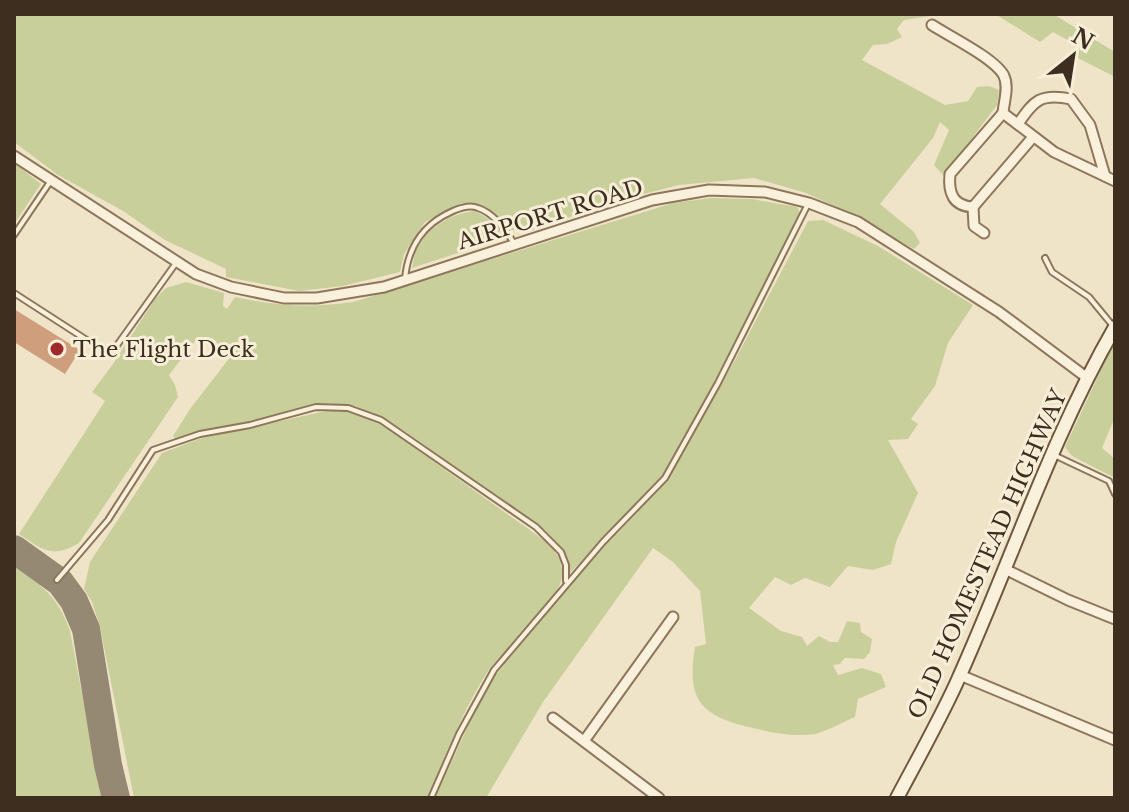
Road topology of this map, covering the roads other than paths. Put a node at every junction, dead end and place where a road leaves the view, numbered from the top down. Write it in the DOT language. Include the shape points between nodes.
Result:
graph roads {
  1 [pos="932,25"];
  2 [pos="1003,113"];
  3 [pos="1018,124"];
  4 [pos="1033,137"];
  5 [pos="14,156"];
  6 [pos="1105,176"];
  7 [pos="1115,181"];
  8 [pos="50,182"];
  9 [pos="809,203"];
  10 [pos="973,207"];
  11 [pos="984,233"];
  12 [pos="14,235"];
  13 [pos="514,243"];
  14 [pos="1045,258"];
  15 [pos="176,263"];
  16 [pos="405,279"];
  17 [pos="14,293"];
  18 [pos="1115,327"];
  19 [pos="1086,377"];
  20 [pos="1052,454"];
  21 [pos="1109,481"];
  22 [pos="1115,484"];
  23 [pos="1115,494"];
  24 [pos="1005,569"];
  25 [pos="57,580"];
  26 [pos="566,584"];
  27 [pos="673,617"];
  28 [pos="1115,619"];
  29 [pos="960,675"];
  30 [pos="553,718"];
  31 [pos="1115,740"];
  32 [pos="584,741"];
  33 [pos="431,798"];
  34 [pos="659,798"];
  35 [pos="897,798"];
  1 -- 2 [label="street" via="997,66 1006,91"];
  2 -- 3 [label="street"];
  2 -- 10 [label="street" via="950,174 952,198"];
  3 -- 4 [label="street"];
  3 -- 6 [label="street" via="1041,98 1071,99 1090,125"];
  4 -- 6 [label="street"];
  4 -- 10 [label="street"];
  5 -- 8 [label="street, AIRPORT ROAD"];
  6 -- 7 [label="street"];
  8 -- 12 [label="lane"];
  8 -- 15 [label="street, AIRPORT ROAD"];
  9 -- 13 [label="street, AIRPORT ROAD" via="765,192 709,190 652,200"];
  9 -- 19 [label="street, AIRPORT ROAD" via="900,246"];
  9 -- 26 [label="lane" via="665,478"];
  10 -- 11 [label="street" via="974,226"];
  13 -- 16 [label="street, AIRPORT ROAD"];
  13 -- 16 [label="lane" via="490,215 476,207 460,208 424,228 407,259"];
  14 -- 18 [label="lane" via="1052,272 1089,297"];
  15 -- 16 [label="street, AIRPORT ROAD" via="231,287 284,298 343,295"];
  15 -- 17 [label="lane" via="110,355"];
  18 -- 19 [label="main road, OLD HOMESTEAD HIGHWAY"];
  19 -- 20 [label="main road, OLD HOMESTEAD HIGHWAY"];
  20 -- 21 [label="lane"];
  20 -- 24 [label="main road, OLD HOMESTEAD HIGHWAY"];
  21 -- 22 [label="lane"];
  21 -- 23 [label="lane"];
  24 -- 28 [label="street"];
  24 -- 29 [label="main road, OLD HOMESTEAD HIGHWAY"];
  25 -- 26 [label="lane" via="108,520 153,450 200,434 335,406 381,420 536,527 561,552"];
  26 -- 33 [label="lane" via="482,688"];
  27 -- 32 [label="street"];
  29 -- 31 [label="street"];
  29 -- 35 [label="main road, OLD HOMESTEAD HIGHWAY"];
  30 -- 32 [label="street"];
  32 -- 34 [label="street"];
}
